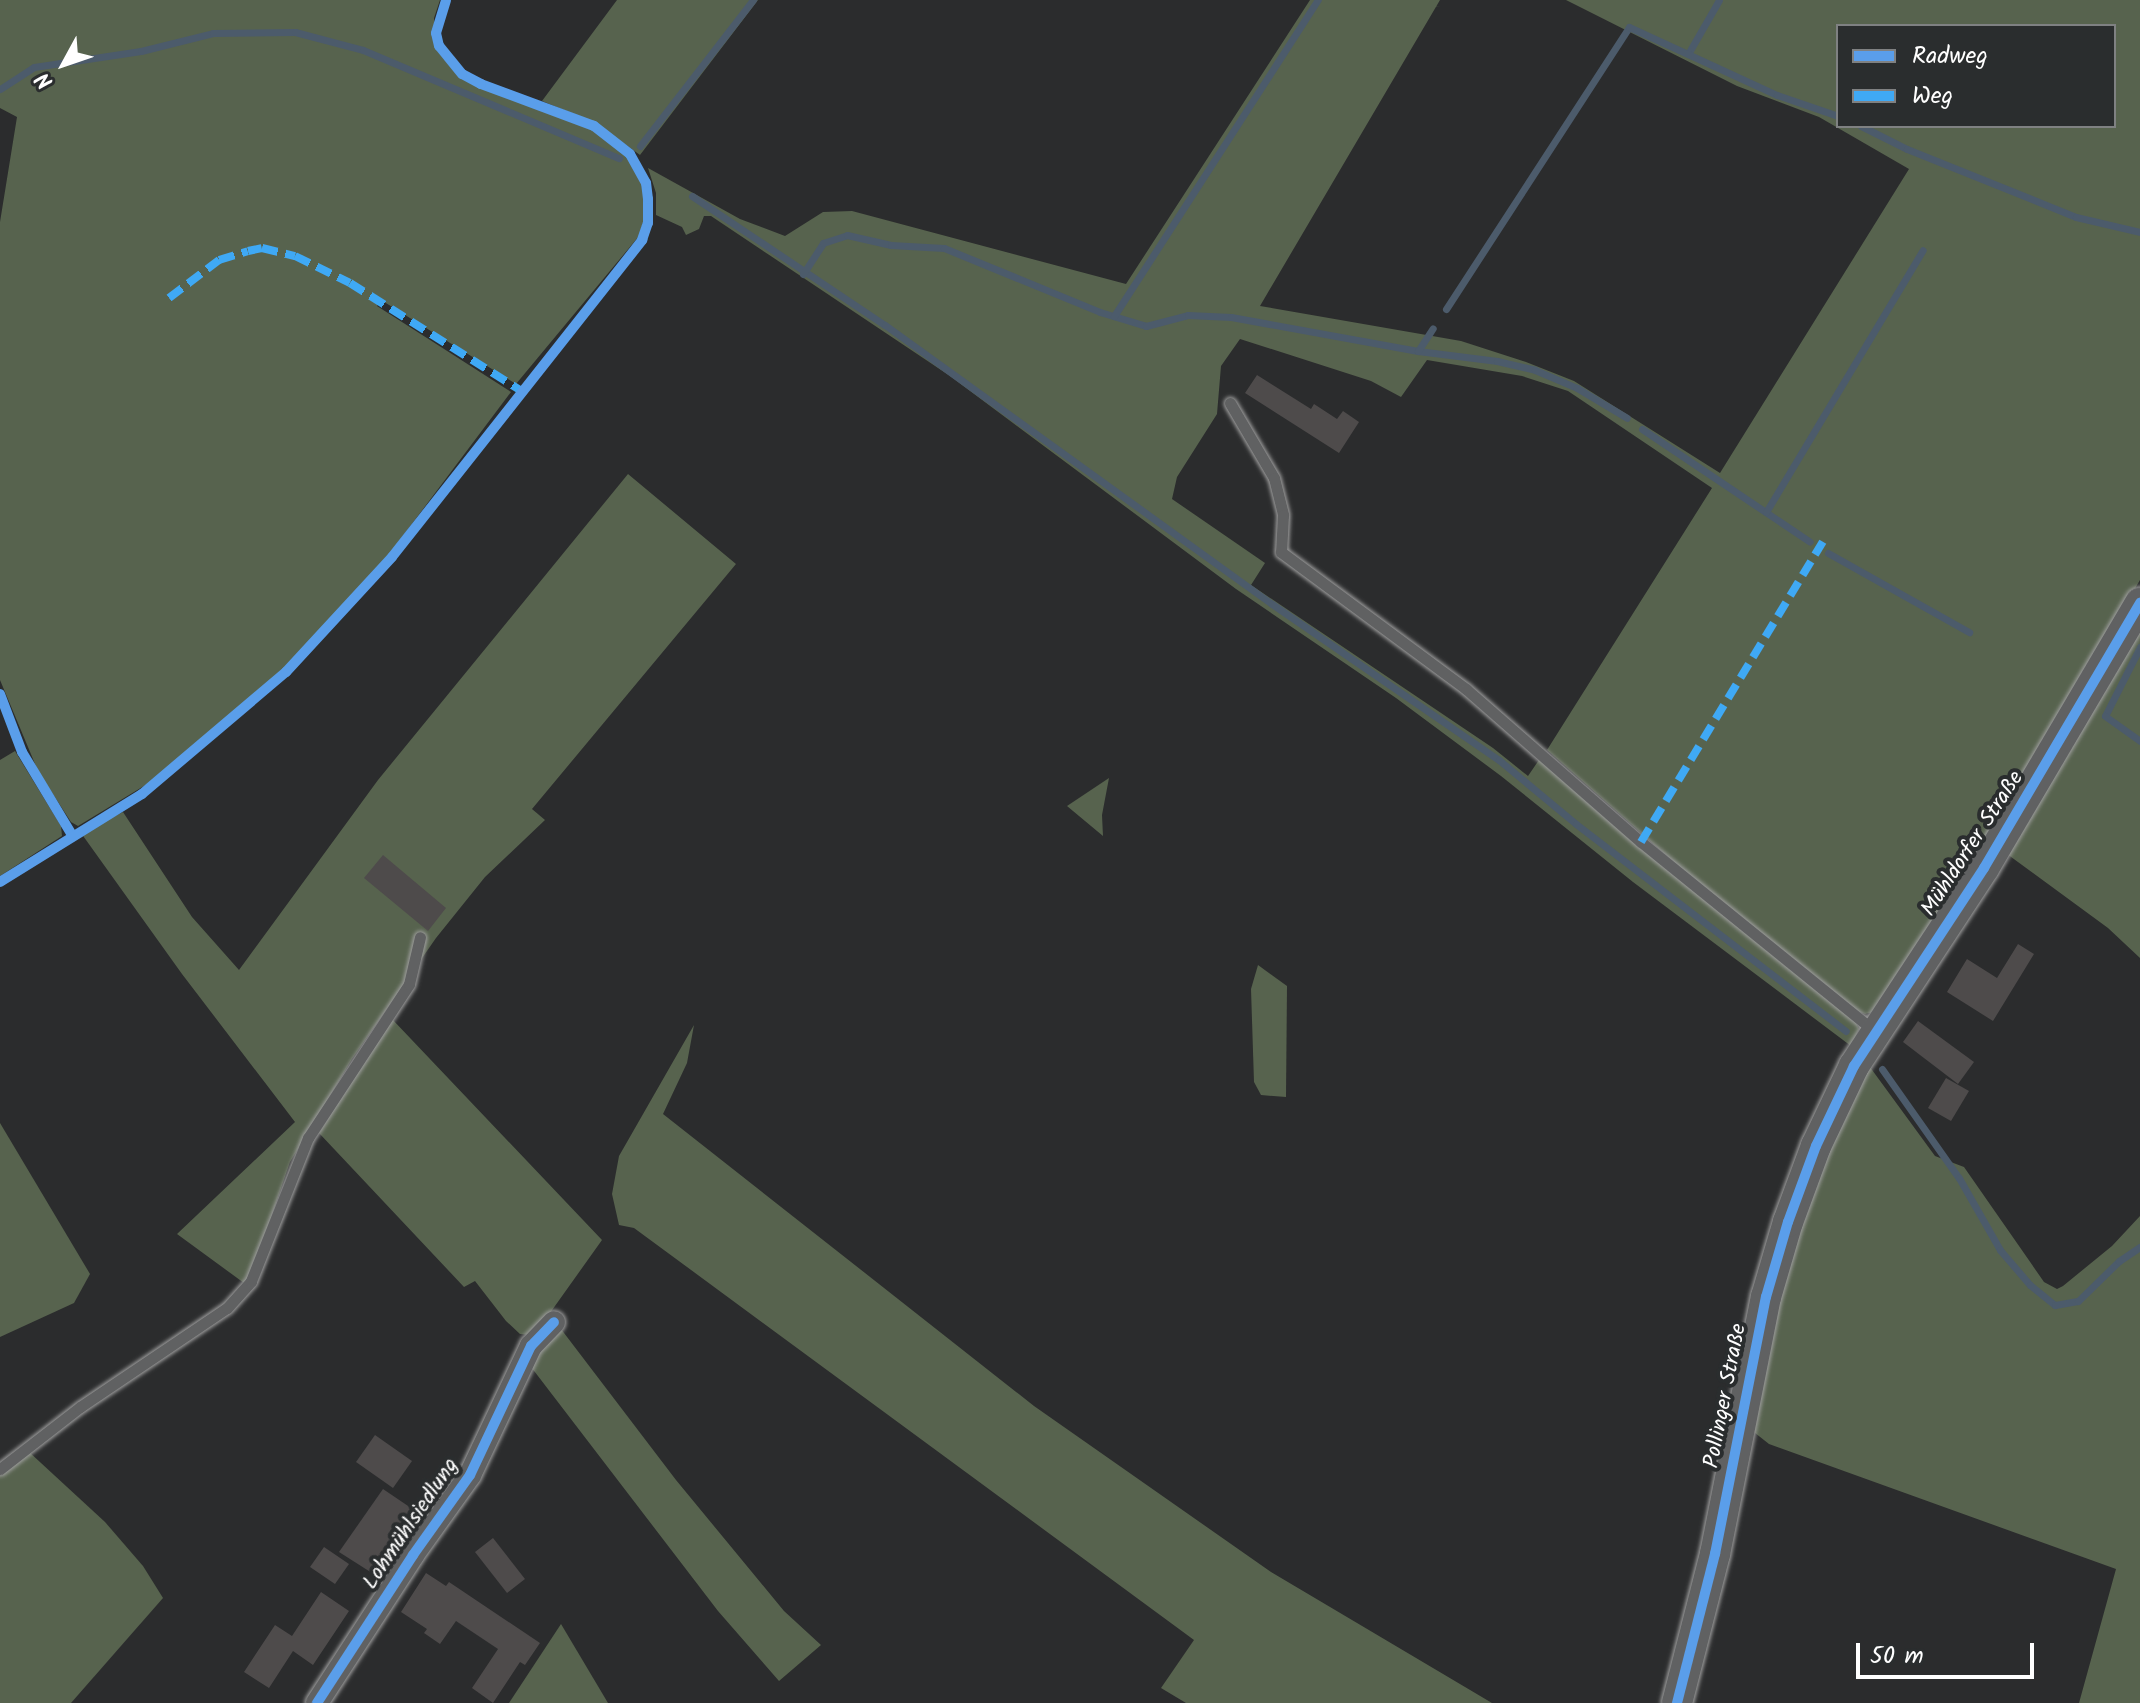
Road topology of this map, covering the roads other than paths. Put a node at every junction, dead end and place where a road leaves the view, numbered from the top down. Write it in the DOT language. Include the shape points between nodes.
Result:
graph roads {
  1 [pos="1230,403"];
  2 [pos="2140,603"];
  3 [pos="420,937"];
  4 [pos="1875,1031"];
  5 [pos="1835,1103"];
  6 [pos="554,1322"];
  7 [pos="0,1469"];
  8 [pos="317,1703"];
  9 [pos="1677,1703"];
  1 -- 4 [label="lane" via="1274,478 1283,515 1281,552 1466,689 1641,842"];
  2 -- 4 [label="street, Mühldorfer Straße" via="1984,868"];
  3 -- 7 [label="lane" via="409,984 308,1138 251,1281 227,1308 80,1407"];
  4 -- 5 [label="street, Mühldorfer Straße"];
  5 -- 9 [label="street, Pollinger Straße" via="1772,1274 1715,1554"];
  6 -- 8 [label="street, Lohmühlsiedlung" via="531,1346 470,1475"];
}
